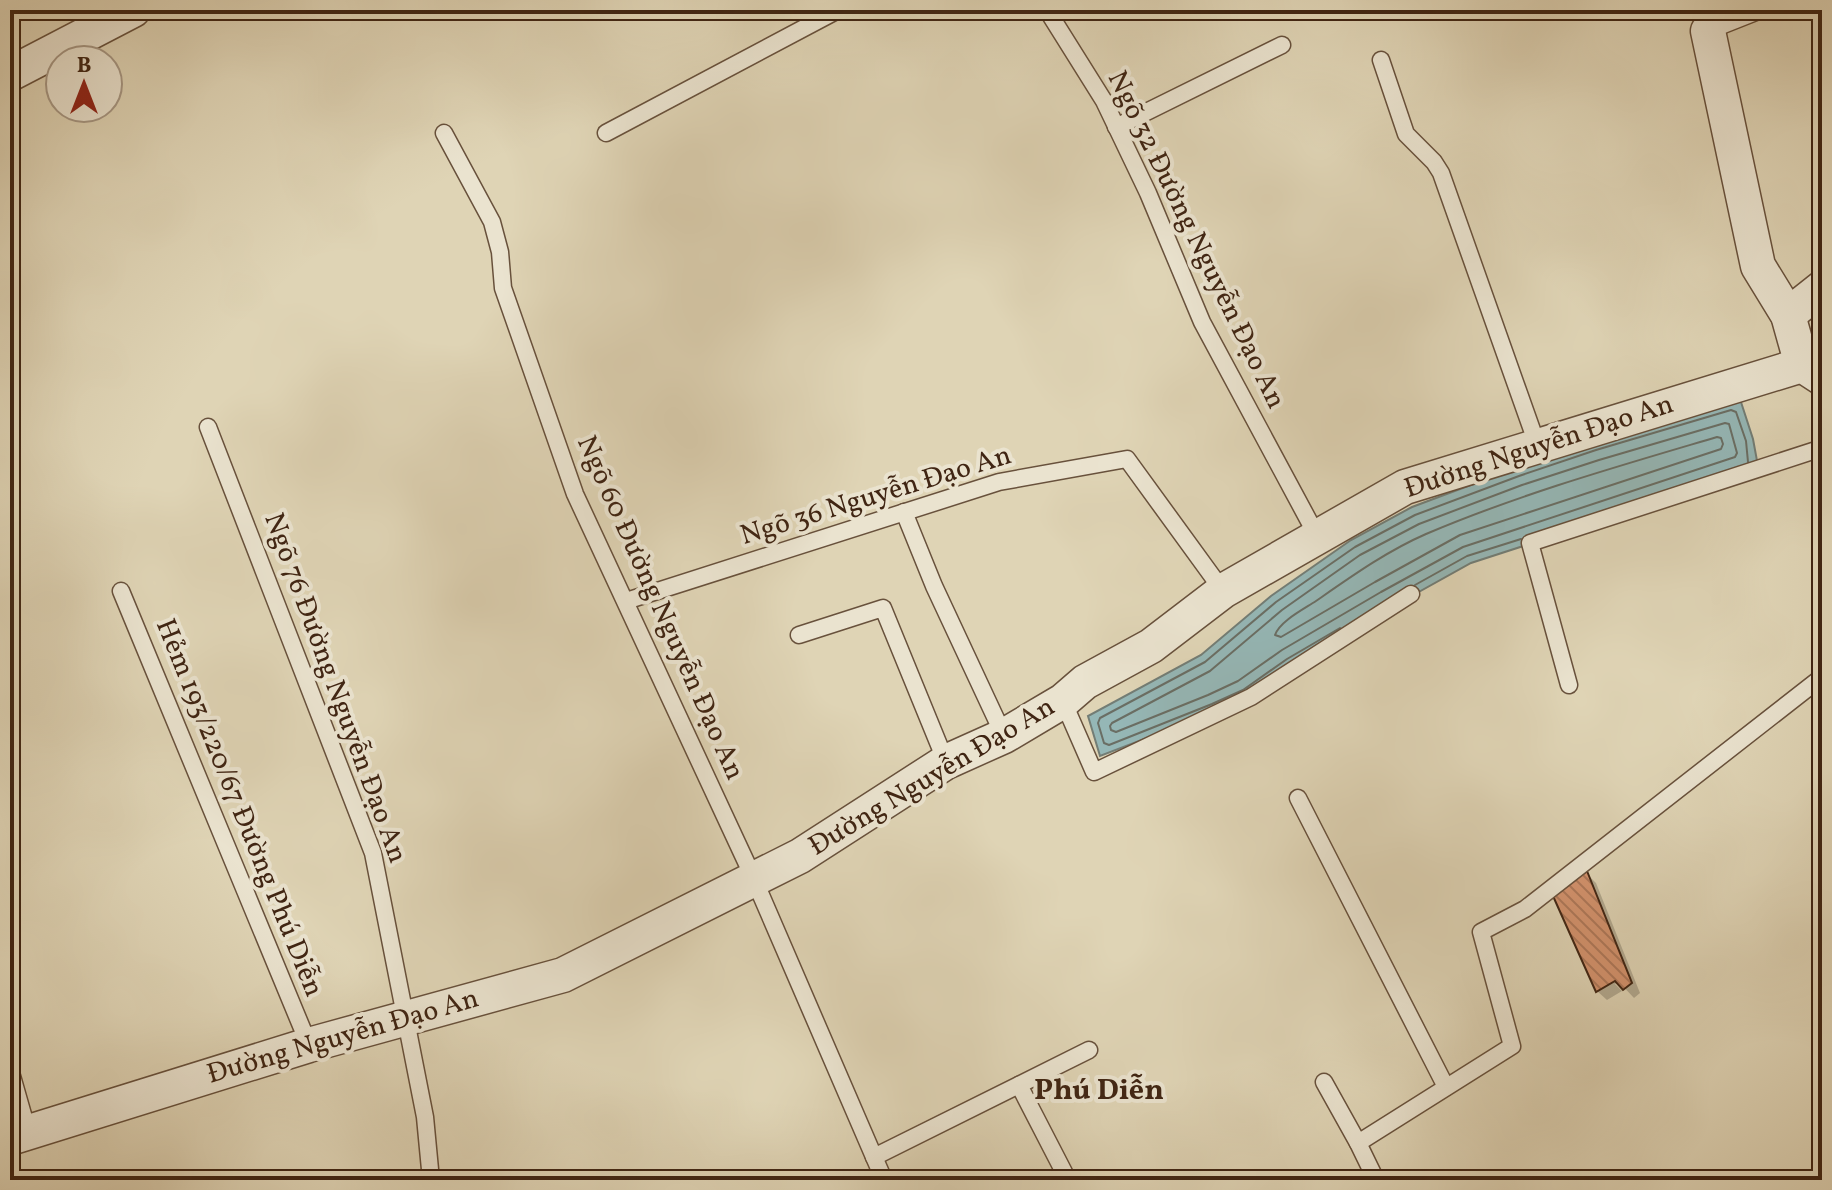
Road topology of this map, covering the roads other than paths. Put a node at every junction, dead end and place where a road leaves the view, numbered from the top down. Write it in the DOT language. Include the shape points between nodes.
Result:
graph roads {
  1 [pos="133,10"];
  2 [pos="838,10"];
  3 [pos="1047,10"];
  4 [pos="1761,10"];
  5 [pos="1703,20"];
  6 [pos="1282,45"];
  7 [pos="1381,60"];
  8 [pos="13,61"];
  9 [pos="1116,127"];
  10 [pos="444,133"];
  11 [pos="606,133"];
  12 [pos="1822,288"];
  13 [pos="1788,315"];
  14 [pos="1812,371"];
  15 [pos="208,427"];
  16 [pos="1538,447"];
  17 [pos="1822,448"];
  18 [pos="904,512"];
  19 [pos="1317,536"];
  20 [pos="121,591"];
  21 [pos="1223,591"];
  22 [pos="1411,594"];
  23 [pos="626,601"];
  24 [pos="799,635"];
  25 [pos="1822,677"];
  26 [pos="1569,685"];
  27 [pos="1063,701"];
  28 [pos="1004,736"];
  29 [pos="946,762"];
  30 [pos="1298,798"];
  31 [pos="754,879"];
  32 [pos="407,1019"];
  33 [pos="309,1045"];
  34 [pos="1089,1050"];
  35 [pos="10,1069"];
  36 [pos="1324,1082"];
  37 [pos="1019,1085"];
  38 [pos="1446,1087"];
  39 [pos="19,1135"];
  40 [pos="1358,1143"];
  41 [pos="874,1157"];
  42 [pos="431,1180"];
  43 [pos="884,1180"];
  44 [pos="1068,1180"];
  45 [pos="1376,1180"];
  1 -- 8 [label="street"];
  2 -- 11 [label="lane"];
  3 -- 9 [label="lane, Ngõ 32 Đường Nguyễn Đạo An"];
  4 -- 5 [label="lane"];
  5 -- 13 [label="street" via="1758,266"];
  6 -- 9 [label="lane"];
  7 -- 16 [label="lane" via="1406,134 1441,173"];
  9 -- 19 [label="lane, Ngõ 32 Đường Nguyễn Đạo An" via="1202,322"];
  10 -- 23 [label="lane, Ngõ 60 Đường Nguyễn Đạo An" via="492,222 503,288 575,494"];
  12 -- 13 [label="street"];
  13 -- 14 [label="street"];
  14 -- 16 [label="street, Đường Nguyễn Đạo An"];
  15 -- 32 [label="lane, Ngõ 76 Đường Nguyễn Đạo An" via="373,853"];
  16 -- 19 [label="street, Đường Nguyễn Đạo An" via="1405,487"];
  17 -- 26 [label="lane" via="1530,543"];
  18 -- 21 [label="lane, Ngõ 36 Nguyễn Đạo An" via="999,482 1127,459"];
  18 -- 23 [label="lane, Ngõ 36 Nguyễn Đạo An"];
  18 -- 28 [label="lane"];
  19 -- 21 [label="street, Đường Nguyễn Đạo An"];
  20 -- 33 [label="lane, Hẻm 193/220/67 Đường Phú Diễn"];
  21 -- 27 [label="street, Đường Nguyễn Đạo An" via="1151,646 1085,682"];
  22 -- 27 [label="lane" via="1251,697 1094,772"];
  23 -- 31 [label="lane, Ngõ 60 Đường Nguyễn Đạo An"];
  24 -- 29 [label="lane" via="883,608"];
  25 -- 38 [label="lane" via="1525,909 1481,932 1512,1046"];
  27 -- 28 [label="street, Đường Nguyễn Đạo An"];
  28 -- 29 [label="street, Đường Nguyễn Đạo An"];
  29 -- 31 [label="street, Đường Nguyễn Đạo An" via="800,856"];
  30 -- 38 [label="lane"];
  31 -- 32 [label="street, Đường Nguyễn Đạo An" via="563,975"];
  31 -- 41 [label="lane, Ngõ 60 Đường Nguyễn Đạo An"];
  32 -- 33 [label="street, Đường Nguyễn Đạo An"];
  32 -- 42 [label="lane, Ngõ 76 Đường Nguyễn Đạo An"];
  33 -- 39 [label="street, Đường Nguyễn Đạo An"];
  34 -- 37 [label="lane"];
  35 -- 39 [label="lane"];
  36 -- 40 [label="lane"];
  37 -- 41 [label="lane"];
  37 -- 44 [label="lane"];
  38 -- 40 [label="lane"];
  40 -- 45 [label="lane"];
  41 -- 43 [label="lane, Ngõ 60 Đường Nguyễn Đạo An"];
}
